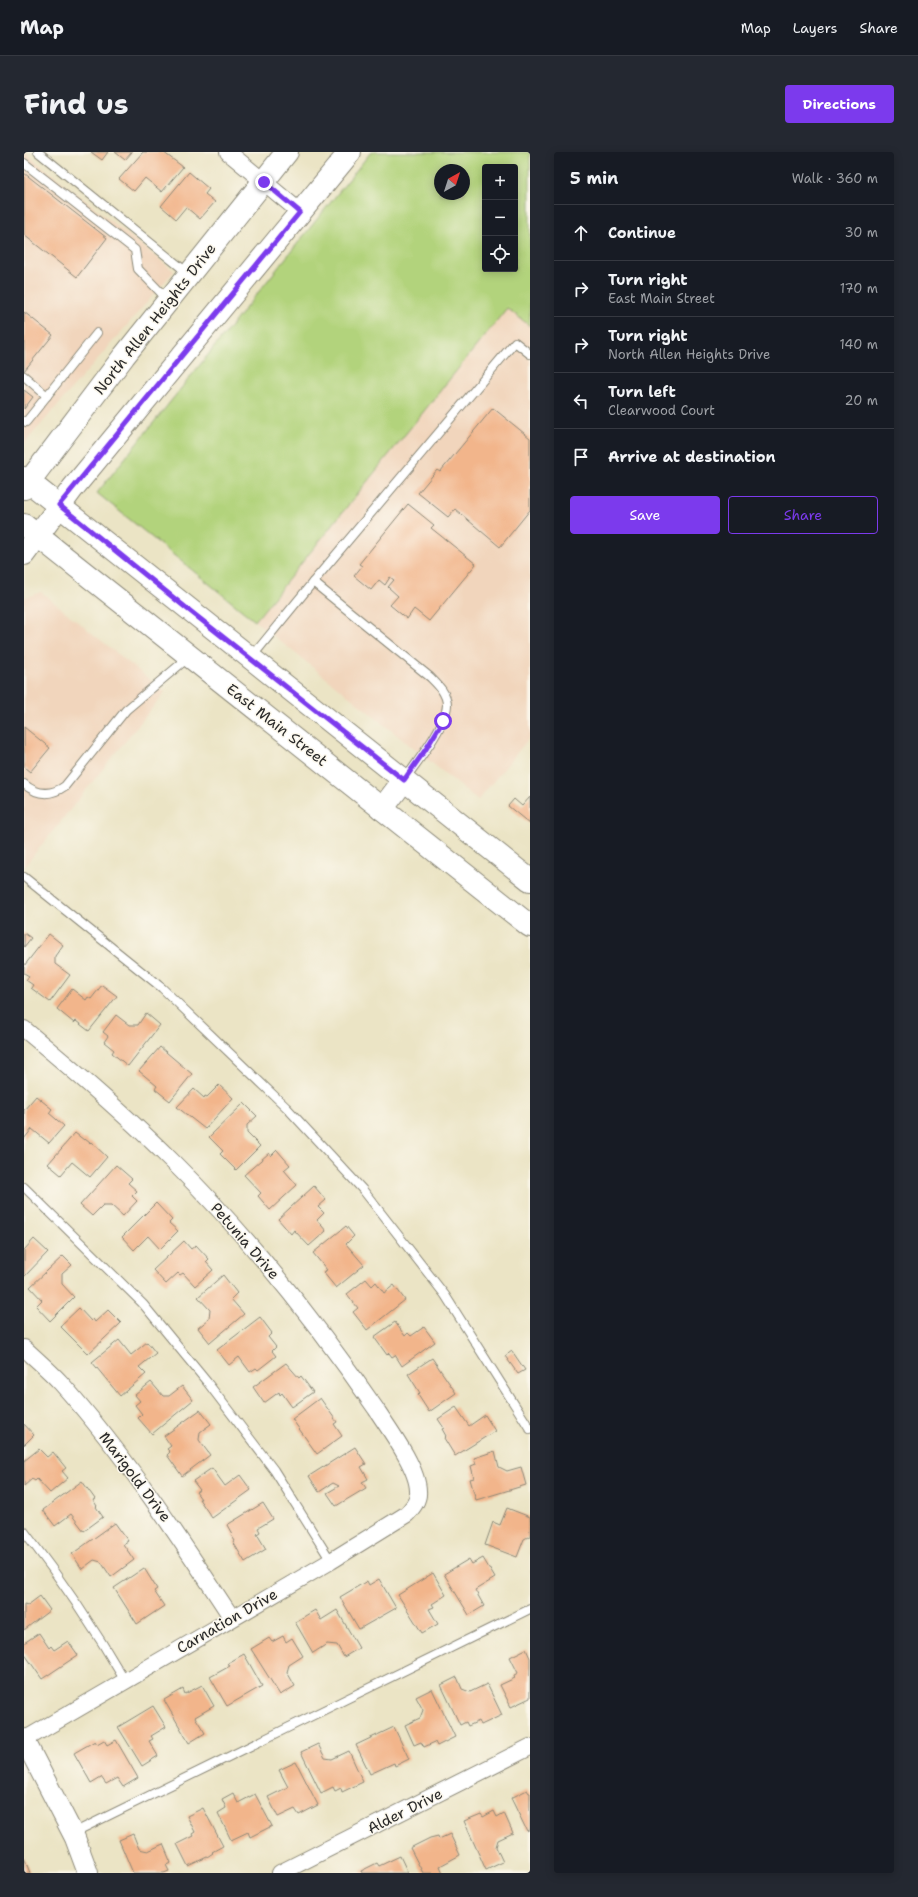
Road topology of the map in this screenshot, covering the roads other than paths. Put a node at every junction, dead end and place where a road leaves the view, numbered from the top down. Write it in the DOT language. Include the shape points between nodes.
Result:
graph roads {
  1 [pos="38,152"];
  2 [pos="228,152"];
  3 [pos="287,152"];
  4 [pos="350,152"];
  5 [pos="24,163"];
  6 [pos="264,182"];
  7 [pos="300,212"];
  8 [pos="190,275"];
  9 [pos="168,301"];
  10 [pos="96,333"];
  11 [pos="530,354"];
  12 [pos="24,376"];
  13 [pos="47,396"];
  14 [pos="24,421"];
  15 [pos="26,482"];
  16 [pos="59,505"];
  17 [pos="31,530"];
  18 [pos="24,554"];
  19 [pos="312,582"];
  20 [pos="190,656"];
  21 [pos="251,658"];
  22 [pos="404,780"];
  23 [pos="24,784"];
  24 [pos="382,809"];
  25 [pos="24,877"];
  26 [pos="530,880"];
  27 [pos="530,926"];
  28 [pos="24,1029"];
  29 [pos="24,1187"];
  30 [pos="24,1348"];
  31 [pos="530,1429"];
  32 [pos="418,1492"];
  33 [pos="24,1532"];
  34 [pos="331,1560"];
  35 [pos="530,1609"];
  36 [pos="232,1618"];
  37 [pos="125,1681"];
  38 [pos="24,1740"];
  39 [pos="530,1747"];
  40 [pos="73,1833"];
  41 [pos="88,1873"];
  42 [pos="280,1873"];
  1 -- 8 [label="lane"];
  2 -- 6 [label="street"];
  3 -- 6 [label="main road, North Allen Heights Drive"];
  4 -- 7 [label="main road"];
  5 -- 9 [label="lane" via="135,250 138,269"];
  6 -- 7 [label="street"];
  6 -- 8 [label="main road, North Allen Heights Drive"];
  7 -- 16 [label="main road"];
  8 -- 9 [label="main road, North Allen Heights Drive"];
  9 -- 15 [label="main road, North Allen Heights Drive"];
  10 -- 13 [label="lane"];
  11 -- 19 [label="lane" via="515,342"];
  12 -- 13 [label="lane"];
  13 -- 14 [label="lane" via="26,422"];
  15 -- 16 [label="main road"];
  16 -- 17 [label="main road"];
  16 -- 21 [label="main road"];
  17 -- 18 [label="main road"];
  17 -- 20 [label="main road, East Main Street"];
  19 -- 21 [label="lane"];
  19 -- 22 [label="lane" via="441,688 447,704 443,721"];
  20 -- 23 [label="lane" via="126,710 65,786 58,791 45,794"];
  20 -- 24 [label="main road, East Main Street"];
  21 -- 22 [label="main road"];
  22 -- 24 [label="main road"];
  22 -- 26 [label="main road"];
  24 -- 27 [label="main road, East Main Street"];
  25 -- 31 [label="lane" via="162,988 286,1107 342,1168 445,1295"];
  28 -- 32 [label="street, Petunia Drive" via="135,1125 243,1236 315,1324 373,1405 414,1473"];
  29 -- 34 [label="lane" via="148,1310 274,1470"];
  30 -- 36 [label="street, Marigold Drive" via="60,1382 149,1492"];
  32 -- 34 [label="street, Carnation Drive" via="415,1504 407,1514"];
  33 -- 37 [label="lane" via="50,1564"];
  34 -- 36 [label="street, Carnation Drive"];
  35 -- 40 [label="lane"];
  36 -- 37 [label="street, Carnation Drive"];
  37 -- 38 [label="street, Carnation Drive"];
  38 -- 40 [label="street"];
  39 -- 42 [label="street, Alder Drive"];
  40 -- 41 [label="street"];
}
